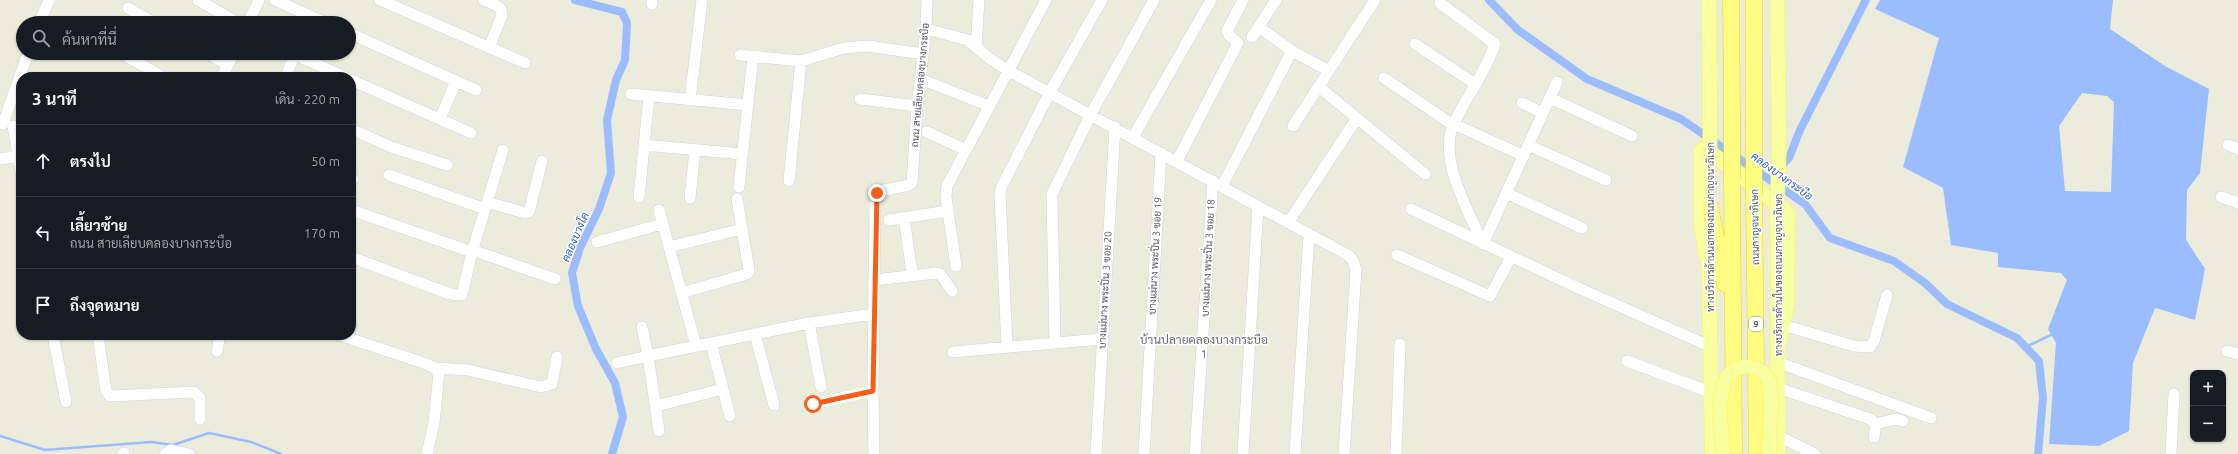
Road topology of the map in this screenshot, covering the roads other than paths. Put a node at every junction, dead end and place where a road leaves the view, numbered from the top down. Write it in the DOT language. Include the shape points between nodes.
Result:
graph roads {
  1 [pos="49,0"];
  2 [pos="198,0"];
  3 [pos="259,0"];
  4 [pos="275,0"];
  5 [pos="380,0"];
  6 [pos="484,0"];
  7 [pos="702,0"];
  8 [pos="926,0"];
  9 [pos="979,0"];
  10 [pos="1046,0"];
  11 [pos="1102,0"];
  12 [pos="1154,0"];
  13 [pos="1211,0"];
  14 [pos="1243,0"];
  15 [pos="1276,0"];
  16 [pos="1375,0"];
  17 [pos="1709,0"];
  18 [pos="1731,0"];
  19 [pos="1754,0"];
  20 [pos="1777,0"];
  21 [pos="1440,3"];
  22 [pos="128,8"];
  23 [pos="42,16"];
  24 [pos="142,16"];
  25 [pos="226,16"];
  26 [pos="251,16"];
  27 [pos="310,16"];
  28 [pos="1259,27"];
  29 [pos="926,29"];
  30 [pos="356,36"];
  31 [pos="1252,37"];
  32 [pos="1415,44"];
  33 [pos="976,47"];
  34 [pos="488,48"];
  35 [pos="1292,51"];
  36 [pos="740,54"];
  37 [pos="923,54"];
  38 [pos="753,56"];
  39 [pos="26,60"];
  40 [pos="133,60"];
  41 [pos="219,60"];
  42 [pos="230,60"];
  43 [pos="291,60"];
  44 [pos="307,60"];
  45 [pos="801,61"];
  46 [pos="525,63"];
  47 [pos="228,65"];
  48 [pos="1009,71"];
  49 [pos="1329,71"];
  50 [pos="23,72"];
  51 [pos="154,72"];
  52 [pos="224,72"];
  53 [pos="288,72"];
  54 [pos="334,72"];
  55 [pos="1384,78"];
  56 [pos="923,80"];
  57 [pos="456,81"];
  58 [pos="356,82"];
  59 [pos="1558,82"];
  60 [pos="1475,84"];
  61 [pos="1319,87"];
  62 [pos="476,90"];
  63 [pos="1050,92"];
  64 [pos="631,94"];
  65 [pos="649,96"];
  66 [pos="1550,98"];
  67 [pos="16,99"];
  68 [pos="860,99"];
  69 [pos="690,100"];
  70 [pos="1522,103"];
  71 [pos="748,105"];
  72 [pos="917,106"];
  73 [pos="989,106"];
  74 [pos="1543,113"];
  75 [pos="1091,114"];
  76 [pos="1357,118"];
  77 [pos="440,119"];
  78 [pos="1454,123"];
  79 [pos="9,126"];
  80 [pos="1293,126"];
  81 [pos="1115,127"];
  82 [pos="356,131"];
  83 [pos="471,132"];
  84 [pos="927,132"];
  85 [pos="1632,136"];
  86 [pos="1133,137"];
  87 [pos="644,145"];
  88 [pos="1528,145"];
  89 [pos="16,149"];
  90 [pos="503,150"];
  91 [pos="695,150"];
  92 [pos="966,150"];
  93 [pos="1161,153"];
  94 [pos="742,154"];
  95 [pos="16,156"];
  96 [pos="1524,156"];
  97 [pos="0,159"];
  98 [pos="542,161"];
  99 [pos="1177,161"];
  100 [pos="447,165"];
  101 [pos="1425,174"];
  102 [pos="389,175"];
  103 [pos="1606,180"];
  104 [pos="789,181"];
  105 [pos="1217,183"];
  106 [pos="739,187"];
  107 [pos="1506,193"];
  108 [pos="639,197"];
  109 [pos="2221,197"];
  110 [pos="690,198"];
  111 [pos="737,199"];
  112 [pos="2238,203"];
  113 [pos="486,205"];
  114 [pos="1258,206"];
  115 [pos="1710,207"];
  116 [pos="1411,209"];
  117 [pos="659,210"];
  118 [pos="948,211"];
  119 [pos="356,212"];
  120 [pos="904,218"];
  121 [pos="889,220"];
  122 [pos="1288,222"];
  123 [pos="662,224"];
  124 [pos="1582,228"];
  125 [pos="742,229"];
  126 [pos="1309,234"];
  127 [pos="597,242"];
  128 [pos="1483,244"];
  129 [pos="669,247"];
  130 [pos="472,251"];
  131 [pos="1397,254"];
  132 [pos="1510,256"];
  133 [pos="356,260"];
  134 [pos="956,266"];
  135 [pos="1709,271"];
  136 [pos="912,272"];
  137 [pos="555,279"];
  138 [pos="874,280"];
  139 [pos="952,291"];
  140 [pos="681,293"];
  141 [pos="1887,295"];
  142 [pos="874,314"];
  143 [pos="1733,321"];
  144 [pos="809,323"];
  145 [pos="1783,325"];
  146 [pos="642,327"];
  147 [pos="755,334"];
  148 [pos="1102,339"];
  149 [pos="54,340"];
  150 [pos="99,340"];
  151 [pos="219,340"];
  152 [pos="354,340"];
  153 [pos="1055,342"];
  154 [pos="711,343"];
  155 [pos="1400,344"];
  156 [pos="696,346"];
  157 [pos="1710,346"];
  158 [pos="1007,347"];
  159 [pos="1778,347"];
  160 [pos="217,351"];
  161 [pos="2227,351"];
  162 [pos="953,352"];
  163 [pos="2238,354"];
  164 [pos="648,356"];
  165 [pos="558,357"];
  166 [pos="1627,361"];
  167 [pos="1777,362"];
  168 [pos="617,363"];
  169 [pos="435,368"];
  170 [pos="821,387"];
  171 [pos="1778,388"];
  172 [pos="722,389"];
  173 [pos="873,391"];
  174 [pos="1710,392"];
  175 [pos="2174,394"];
  176 [pos="66,402"];
  177 [pos="813,404"];
  178 [pos="774,405"];
  179 [pos="656,406"];
  180 [pos="730,416"];
  181 [pos="1931,418"];
  182 [pos="200,419"];
  183 [pos="1903,421"];
  184 [pos="1876,424"];
  185 [pos="659,431"];
  186 [pos="1778,436"];
  187 [pos="1874,437"];
  188 [pos="165,454"];
  189 [pos="189,454"];
  190 [pos="427,454"];
  191 [pos="874,454"];
  192 [pos="1096,454"];
  193 [pos="1144,454"];
  194 [pos="1195,454"];
  195 [pos="1243,454"];
  196 [pos="1295,454"];
  197 [pos="1344,454"];
  198 [pos="1396,454"];
  199 [pos="1712,454"];
  200 [pos="1723,454"];
  201 [pos="1734,454"];
  202 [pos="1757,454"];
  203 [pos="1769,454"];
  204 [pos="1778,454"];
  205 [pos="1815,454"];
  206 [pos="2171,454"];
  1 -- 23 [label="street"];
  2 -- 25 [label="street"];
  3 -- 26 [label="street"];
  4 -- 27 [label="street"];
  5 -- 34 [label="street"];
  6 -- 34 [label="street" via="500,6 502,11"];
  7 -- 69 [label="street"];
  8 -- 29 [label="street, ถนน สายเลียบคลองบางกระบือ"];
  9 -- 33 [label="street"];
  10 -- 48 [label="street"];
  11 -- 63 [label="street"];
  12 -- 75 [label="street"];
  13 -- 86 [label="street"];
  14 -- 99 [label="street" via="1227,31 1238,43 1237,46"];
  15 -- 28 [label="street"];
  16 -- 49 [label="street"];
  17 -- 115 [label="main road, ทางบริการด้านนอกของถนนกาญจนาภิเษก, bridge"];
  18 -- 143 [label="highway, bridge"];
  19 -- 202 [label="highway, ถนนกาญจนาภิเษก / 9, bridge"];
  20 -- 159 [label="main road, ทางบริการด้านในของถนนกาญจนาภิเษก, bridge"];
  21 -- 60 [label="street" via="1495,44"];
  22 -- 24 [label="street"];
  28 -- 31 [label="street"];
  28 -- 35 [label="street"];
  29 -- 33 [label="street" via="968,40"];
  29 -- 37 [label="street, ถนน สายเลียบคลองบางกระบือ"];
  30 -- 57 [label="street"];
  32 -- 60 [label="street"];
  33 -- 48 [label="street"];
  34 -- 46 [label="street"];
  35 -- 49 [label="street"];
  35 -- 105 [label="street"];
  36 -- 38 [label="street"];
  37 -- 45 [label="street" via="868,46 844,48"];
  37 -- 72 [label="street, ถนน สายเลียบคลองบางกระบือ"];
  38 -- 45 [label="street"];
  38 -- 71 [label="street"];
  39 -- 50 [label="street"];
  40 -- 51 [label="street"];
  41 -- 47 [label="street"];
  42 -- 47 [label="street"];
  43 -- 53 [label="street"];
  44 -- 54 [label="street"];
  45 -- 104 [label="street"];
  47 -- 52 [label="street"];
  48 -- 63 [label="street"];
  48 -- 73 [label="street"];
  49 -- 61 [label="street"];
  55 -- 78 [label="street" via="1447,121"];
  56 -- 73 [label="street"];
  57 -- 62 [label="street"];
  57 -- 77 [label="street"];
  58 -- 77 [label="street"];
  59 -- 66 [label="street"];
  60 -- 78 [label="street"];
  61 -- 76 [label="street"];
  61 -- 80 [label="street"];
  63 -- 75 [label="street"];
  63 -- 158 [label="street" via="1000,194"];
  64 -- 65 [label="street"];
  65 -- 69 [label="street"];
  65 -- 87 [label="street"];
  66 -- 74 [label="street"];
  66 -- 85 [label="street"];
  67 -- 79 [label="street"];
  68 -- 72 [label="street"];
  69 -- 71 [label="street"];
  70 -- 74 [label="street"];
  71 -- 94 [label="street"];
  72 -- 138 [label="street, ถนน สายเลียบคลองบางกระบือ" via="912,183 880,191 875,197"];
  73 -- 92 [label="street"];
  74 -- 88 [label="street"];
  75 -- 81 [label="street"];
  75 -- 153 [label="street" via="1052,194"];
  76 -- 101 [label="street"];
  76 -- 122 [label="street"];
  77 -- 83 [label="street"];
  78 -- 96 [label="street"];
  78 -- 128 [label="street" via="1449,142 1454,175"];
  79 -- 89 [label="street"];
  81 -- 86 [label="street"];
  81 -- 148 [label="street, บางแม่นาง พระปิ่น 3 ซอย 20"];
  82 -- 100 [label="street"];
  84 -- 92 [label="street"];
  86 -- 93 [label="street"];
  87 -- 91 [label="street"];
  87 -- 108 [label="street"];
  88 -- 96 [label="street"];
  88 -- 103 [label="street"];
  90 -- 113 [label="street"];
  91 -- 94 [label="street"];
  91 -- 110 [label="street"];
  92 -- 118 [label="street" via="947,186"];
  93 -- 99 [label="street"];
  93 -- 193 [label="street, บางแม่นาง พระปิ่น 3 ซอย 19"];
  94 -- 106 [label="street"];
  95 -- 97 [label="street"];
  96 -- 107 [label="street"];
  98 -- 113 [label="street" via="529,212"];
  99 -- 105 [label="street"];
  102 -- 113 [label="street"];
  105 -- 114 [label="street"];
  105 -- 194 [label="street, บางแม่นาง พระปิ่น 3 ซอย 18"];
  107 -- 124 [label="street"];
  107 -- 128 [label="street"];
  109 -- 112 [label="street"];
  111 -- 125 [label="street"];
  113 -- 130 [label="street"];
  114 -- 122 [label="street"];
  114 -- 195 [label="street"];
  115 -- 135 [label="main road, ทางบริการด้านนอกของถนนกาญจนาภิเษก"];
  115 -- 143 [label="highway"];
  116 -- 128 [label="street"];
  117 -- 123 [label="street"];
  118 -- 120 [label="street"];
  118 -- 134 [label="street"];
  119 -- 130 [label="street"];
  120 -- 121 [label="street"];
  120 -- 136 [label="street"];
  122 -- 126 [label="street"];
  123 -- 127 [label="street"];
  123 -- 129 [label="street"];
  125 -- 129 [label="street"];
  125 -- 140 [label="street" via="749,270 747,274"];
  126 -- 196 [label="street"];
  126 -- 197 [label="street" via="1348,255 1353,260 1356,270"];
  128 -- 132 [label="street"];
  129 -- 140 [label="street"];
  130 -- 133 [label="street" via="464,290 462,295 457,296"];
  130 -- 137 [label="street"];
  131 -- 132 [label="street" via="1490,296"];
  132 -- 157 [label="street"];
  135 -- 145 [label="main road" via="1700,220 1701,151 1705,148 1788,213 1787,305"];
  135 -- 157 [label="main road, ทางบริการด้านนอกของถนนกาญจนาภิเษก"];
  138 -- 139 [label="street" via="937,273"];
  138 -- 142 [label="street, ถนน สายเลียบคลองบางกระบือ"];
  140 -- 156 [label="street"];
  141 -- 145 [label="street" via="1870,347 1854,346"];
  142 -- 144 [label="street"];
  142 -- 173 [label="street, ถนน สายเลียบคลองบางกระบือ"];
  143 -- 201 [label="highway"];
  144 -- 147 [label="street"];
  144 -- 170 [label="street"];
  145 -- 159 [label="main road"];
  146 -- 164 [label="street"];
  147 -- 154 [label="street"];
  147 -- 178 [label="street"];
  148 -- 153 [label="street"];
  148 -- 192 [label="street, บางแม่นาง พระปิ่น 3 ซอย 20"];
  149 -- 176 [label="street"];
  150 -- 182 [label="street" via="106,391 110,396 194,392 200,398"];
  151 -- 160 [label="street"];
  152 -- 169 [label="street"];
  153 -- 158 [label="street"];
  154 -- 156 [label="street"];
  154 -- 172 [label="street"];
  155 -- 198 [label="street"];
  156 -- 164 [label="street"];
  157 -- 174 [label="main road, ทางบริการด้านนอกของถนนกาญจนาภิเษก"];
  158 -- 162 [label="street"];
  159 -- 167 [label="main road, ทางบริการด้านในของถนนกาญจนาภิเษก"];
  161 -- 163 [label="street"];
  164 -- 168 [label="street"];
  164 -- 179 [label="street"];
  165 -- 169 [label="street" via="552,384 541,387 468,370"];
  166 -- 174 [label="street"];
  167 -- 171 [label="main road, ทางบริการด้านในของถนนกาญจนาภิเษก"];
  167 -- 181 [label="street"];
  169 -- 190 [label="street" via="440,378"];
  171 -- 184 [label="street" via="1864,416"];
  171 -- 186 [label="main road, ทางบริการด้านในของถนนกาญจนาภิเษก"];
  172 -- 179 [label="street"];
  172 -- 180 [label="street"];
  173 -- 177 [label="street"];
  173 -- 191 [label="street, ถนน สายเลียบคลองบางกระบือ"];
  174 -- 199 [label="main road, ทางบริการด้านนอกของถนนกาญจนาภิเษก"];
  175 -- 206 [label="street"];
  179 -- 185 [label="street"];
  183 -- 184 [label="street" via="1896,419"];
  184 -- 187 [label="street"];
  186 -- 204 [label="main road, ทางบริการด้านในของถนนกาญจนาภิเษก"];
  186 -- 205 [label="street"];
  188 -- 189 [label="street" via="170,450"];
  200 -- 203 [label="main road, bridge" via="1722,386 1732,372 1749,367 1764,373 1770,385"];
}
